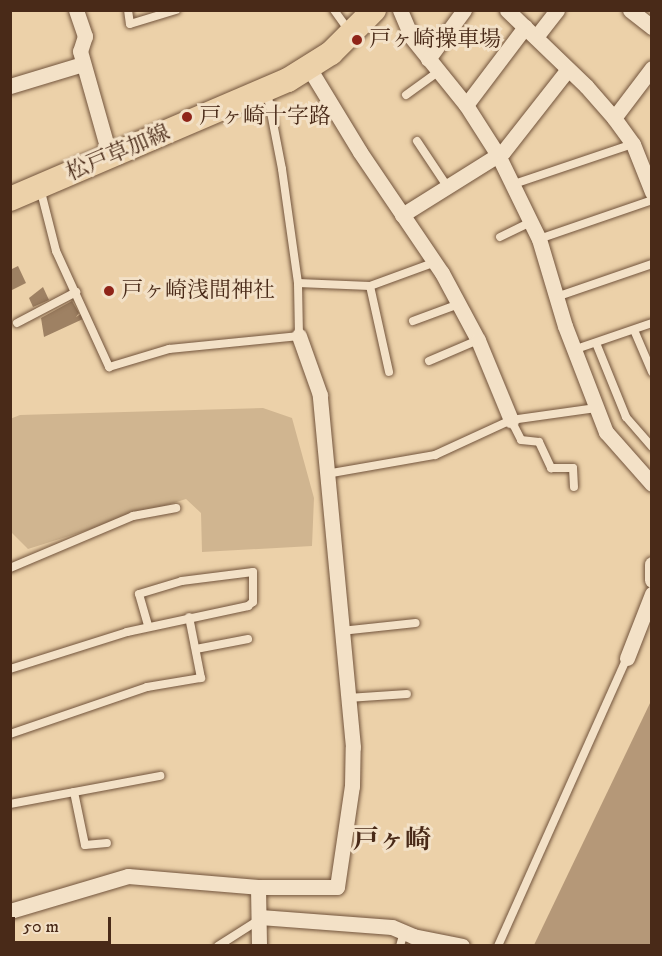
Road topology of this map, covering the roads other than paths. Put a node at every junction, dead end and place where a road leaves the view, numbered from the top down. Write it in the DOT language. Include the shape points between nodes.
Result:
graph roads {
  1 [pos="76,10"];
  2 [pos="128,10"];
  3 [pos="176,10"];
  4 [pos="334,10"];
  5 [pos="374,10"];
  6 [pos="400,10"];
  7 [pos="464,10"];
  8 [pos="507,10"];
  9 [pos="557,10"];
  10 [pos="630,10"];
  11 [pos="651,27"];
  12 [pos="530,32"];
  13 [pos="352,34"];
  14 [pos="428,59"];
  15 [pos="83,64"];
  16 [pos="309,68"];
  17 [pos="651,68"];
  18 [pos="568,69"];
  19 [pos="439,71"];
  20 [pos="10,86"];
  21 [pos="267,91"];
  22 [pos="406,95"];
  23 [pos="466,105"];
  24 [pos="614,118"];
  25 [pos="417,141"];
  26 [pos="633,144"];
  27 [pos="498,155"];
  28 [pos="110,157"];
  29 [pos="648,169"];
  30 [pos="514,184"];
  31 [pos="447,186"];
  32 [pos="39,187"];
  33 [pos="651,192"];
  34 [pos="10,199"];
  35 [pos="651,200"];
  36 [pos="402,215"];
  37 [pos="531,222"];
  38 [pos="500,237"];
  39 [pos="539,239"];
  40 [pos="433,263"];
  41 [pos="651,264"];
  42 [pos="298,283"];
  43 [pos="370,286"];
  44 [pos="76,292"];
  45 [pos="559,296"];
  46 [pos="459,304"];
  47 [pos="413,321"];
  48 [pos="17,323"];
  49 [pos="651,323"];
  50 [pos="634,330"];
  51 [pos="299,336"];
  52 [pos="478,340"];
  53 [pos="596,343"];
  54 [pos="582,347"];
  55 [pos="429,361"];
  56 [pos="389,372"];
  57 [pos="651,372"];
  58 [pos="596,408"];
  59 [pos="511,420"];
  60 [pos="651,447"];
  61 [pos="326,474"];
  62 [pos="651,484"];
  63 [pos="574,487"];
  64 [pos="176,508"];
  65 [pos="651,564"];
  66 [pos="10,568"];
  67 [pos="651,580"];
  68 [pos="651,594"];
  69 [pos="189,617"];
  70 [pos="416,623"];
  71 [pos="148,626"];
  72 [pos="341,631"];
  73 [pos="248,639"];
  74 [pos="196,649"];
  75 [pos="627,658"];
  76 [pos="10,669"];
  77 [pos="407,694"];
  78 [pos="348,698"];
  79 [pos="10,734"];
  80 [pos="159,776"];
  81 [pos="74,792"];
  82 [pos="10,804"];
  83 [pos="107,843"];
  84 [pos="258,887"];
  85 [pos="10,911"];
  86 [pos="260,918"];
  87 [pos="402,939"];
  88 [pos="218,945"];
  89 [pos="258,945"];
  90 [pos="462,945"];
  91 [pos="498,945"];
  1 -- 15 [label="street" via="85,36 80,51"];
  2 -- 3 [label="lane" via="130,24"];
  4 -- 13 [label="lane"];
  5 -- 13 [label="main road, 松戸草加線"];
  6 -- 14 [label="street" via="412,38"];
  7 -- 14 [label="street"];
  8 -- 12 [label="street"];
  9 -- 12 [label="street"];
  10 -- 11 [label="street"];
  12 -- 18 [label="street"];
  12 -- 23 [label="street"];
  13 -- 16 [label="main road, 松戸草加線"];
  14 -- 19 [label="street"];
  15 -- 20 [label="street"];
  15 -- 28 [label="street"];
  16 -- 21 [label="main road, 松戸草加線"];
  16 -- 36 [label="street"];
  17 -- 24 [label="street"];
  18 -- 24 [label="street"];
  18 -- 27 [label="street"];
  19 -- 22 [label="lane"];
  19 -- 23 [label="street"];
  21 -- 28 [label="main road, 松戸草加線"];
  21 -- 42 [label="lane"];
  23 -- 27 [label="street"];
  24 -- 26 [label="street"];
  25 -- 31 [label="lane"];
  26 -- 29 [label="street"];
  26 -- 30 [label="lane"];
  27 -- 30 [label="street"];
  27 -- 31 [label="street"];
  28 -- 32 [label="main road, 松戸草加線"];
  29 -- 33 [label="street"];
  30 -- 37 [label="street"];
  31 -- 36 [label="street"];
  32 -- 34 [label="main road, 松戸草加線"];
  32 -- 44 [label="lane" via="56,251"];
  35 -- 39 [label="lane"];
  36 -- 40 [label="street"];
  37 -- 38 [label="lane"];
  37 -- 39 [label="street"];
  39 -- 45 [label="street"];
  40 -- 43 [label="lane"];
  40 -- 46 [label="street"];
  41 -- 45 [label="lane"];
  42 -- 43 [label="lane"];
  42 -- 51 [label="lane"];
  43 -- 56 [label="lane"];
  44 -- 48 [label="lane"];
  44 -- 51 [label="lane" via="109,367 169,349"];
  45 -- 58 [label="street"];
  46 -- 47 [label="lane"];
  46 -- 52 [label="street"];
  49 -- 50 [label="lane"];
  50 -- 53 [label="lane"];
  50 -- 57 [label="lane"];
  51 -- 61 [label="street" via="320,395"];
  52 -- 55 [label="lane"];
  52 -- 59 [label="street"];
  53 -- 54 [label="lane"];
  53 -- 60 [label="lane" via="626,417"];
  58 -- 59 [label="lane"];
  58 -- 62 [label="street" via="614,443"];
  59 -- 61 [label="lane" via="435,455"];
  59 -- 63 [label="lane" via="521,440 539,442 551,468 573,468"];
  61 -- 72 [label="street"];
  64 -- 66 [label="lane" via="133,516"];
  65 -- 67 [label="street"];
  68 -- 75 [label="street"];
  69 -- 71 [label="lane"];
  69 -- 71 [label="lane" via="253,602 253,572 182,581 139,594"];
  69 -- 74 [label="lane"];
  70 -- 72 [label="lane"];
  71 -- 76 [label="lane"];
  72 -- 78 [label="street"];
  73 -- 74 [label="lane"];
  74 -- 79 [label="lane" via="201,678 147,687"];
  75 -- 91 [label="lane"];
  77 -- 78 [label="lane"];
  78 -- 84 [label="street" via="352,786 337,887"];
  80 -- 81 [label="lane"];
  81 -- 82 [label="lane"];
  81 -- 83 [label="lane" via="85,845"];
  84 -- 85 [label="street" via="128,876"];
  84 -- 86 [label="street"];
  86 -- 87 [label="street" via="314,918 392,927"];
  86 -- 88 [label="lane"];
  86 -- 89 [label="street"];
  87 -- 90 [label="street"];
}
